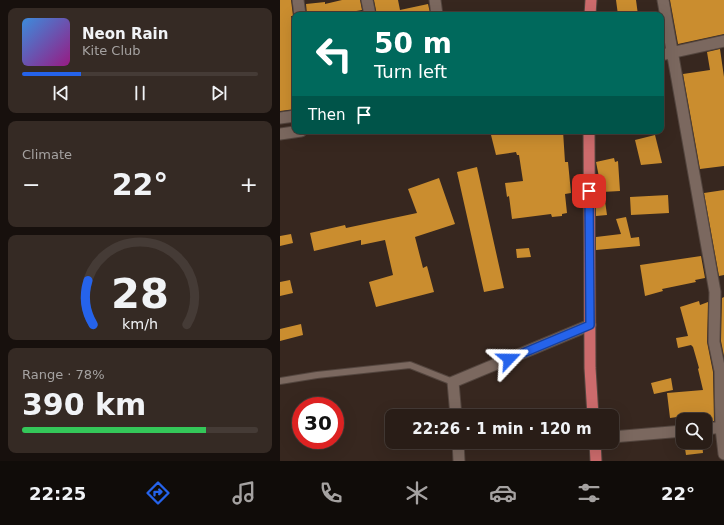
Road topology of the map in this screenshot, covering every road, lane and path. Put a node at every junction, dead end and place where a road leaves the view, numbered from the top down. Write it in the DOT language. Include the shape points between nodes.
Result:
graph roads {
  1 [pos="298,0"];
  2 [pos="367,0"];
  3 [pos="435,0"];
  4 [pos="591,0"];
  5 [pos="663,0"];
  6 [pos="300,12"];
  7 [pos="369,12"];
  8 [pos="437,12"];
  9 [pos="590,12"];
  10 [pos="664,12"];
  11 [pos="664,18"];
  12 [pos="724,41"];
  13 [pos="666,54"];
  14 [pos="292,116"];
  15 [pos="280,118"];
  16 [pos="292,132"];
  17 [pos="280,134"];
  18 [pos="589,134"];
  19 [pos="719,291"];
  20 [pos="590,325"];
  21 [pos="280,381"];
  22 [pos="453,382"];
  23 [pos="455,409"];
  24 [pos="593,409"];
  25 [pos="722,427"];
  26 [pos="712,428"];
  27 [pos="676,432"];
  28 [pos="619,436"];
  29 [pos="459,449"];
  30 [pos="595,449"];
  31 [pos="724,454"];
  32 [pos="460,461"];
  33 [pos="596,461"];
  1 -- 6 [label="street"];
  2 -- 7 [label="street"];
  3 -- 8 [label="street"];
  4 -- 9 [label="highway"];
  5 -- 10 [label="street"];
  11 -- 13 [label="street"];
  12 -- 13 [label="street"];
  13 -- 19 [label="street"];
  14 -- 15 [label="street"];
  16 -- 17 [label="street"];
  18 -- 20 [label="highway"];
  19 -- 25 [label="street" via="714,342 720,371"];
  20 -- 22 [label="street"];
  20 -- 24 [label="highway"];
  21 -- 22 [label="lane" via="410,365"];
  22 -- 23 [label="street"];
  25 -- 26 [label="street"];
  25 -- 31 [label="street"];
  27 -- 28 [label="street"];
  29 -- 32 [label="street"];
  30 -- 33 [label="highway"];
}
